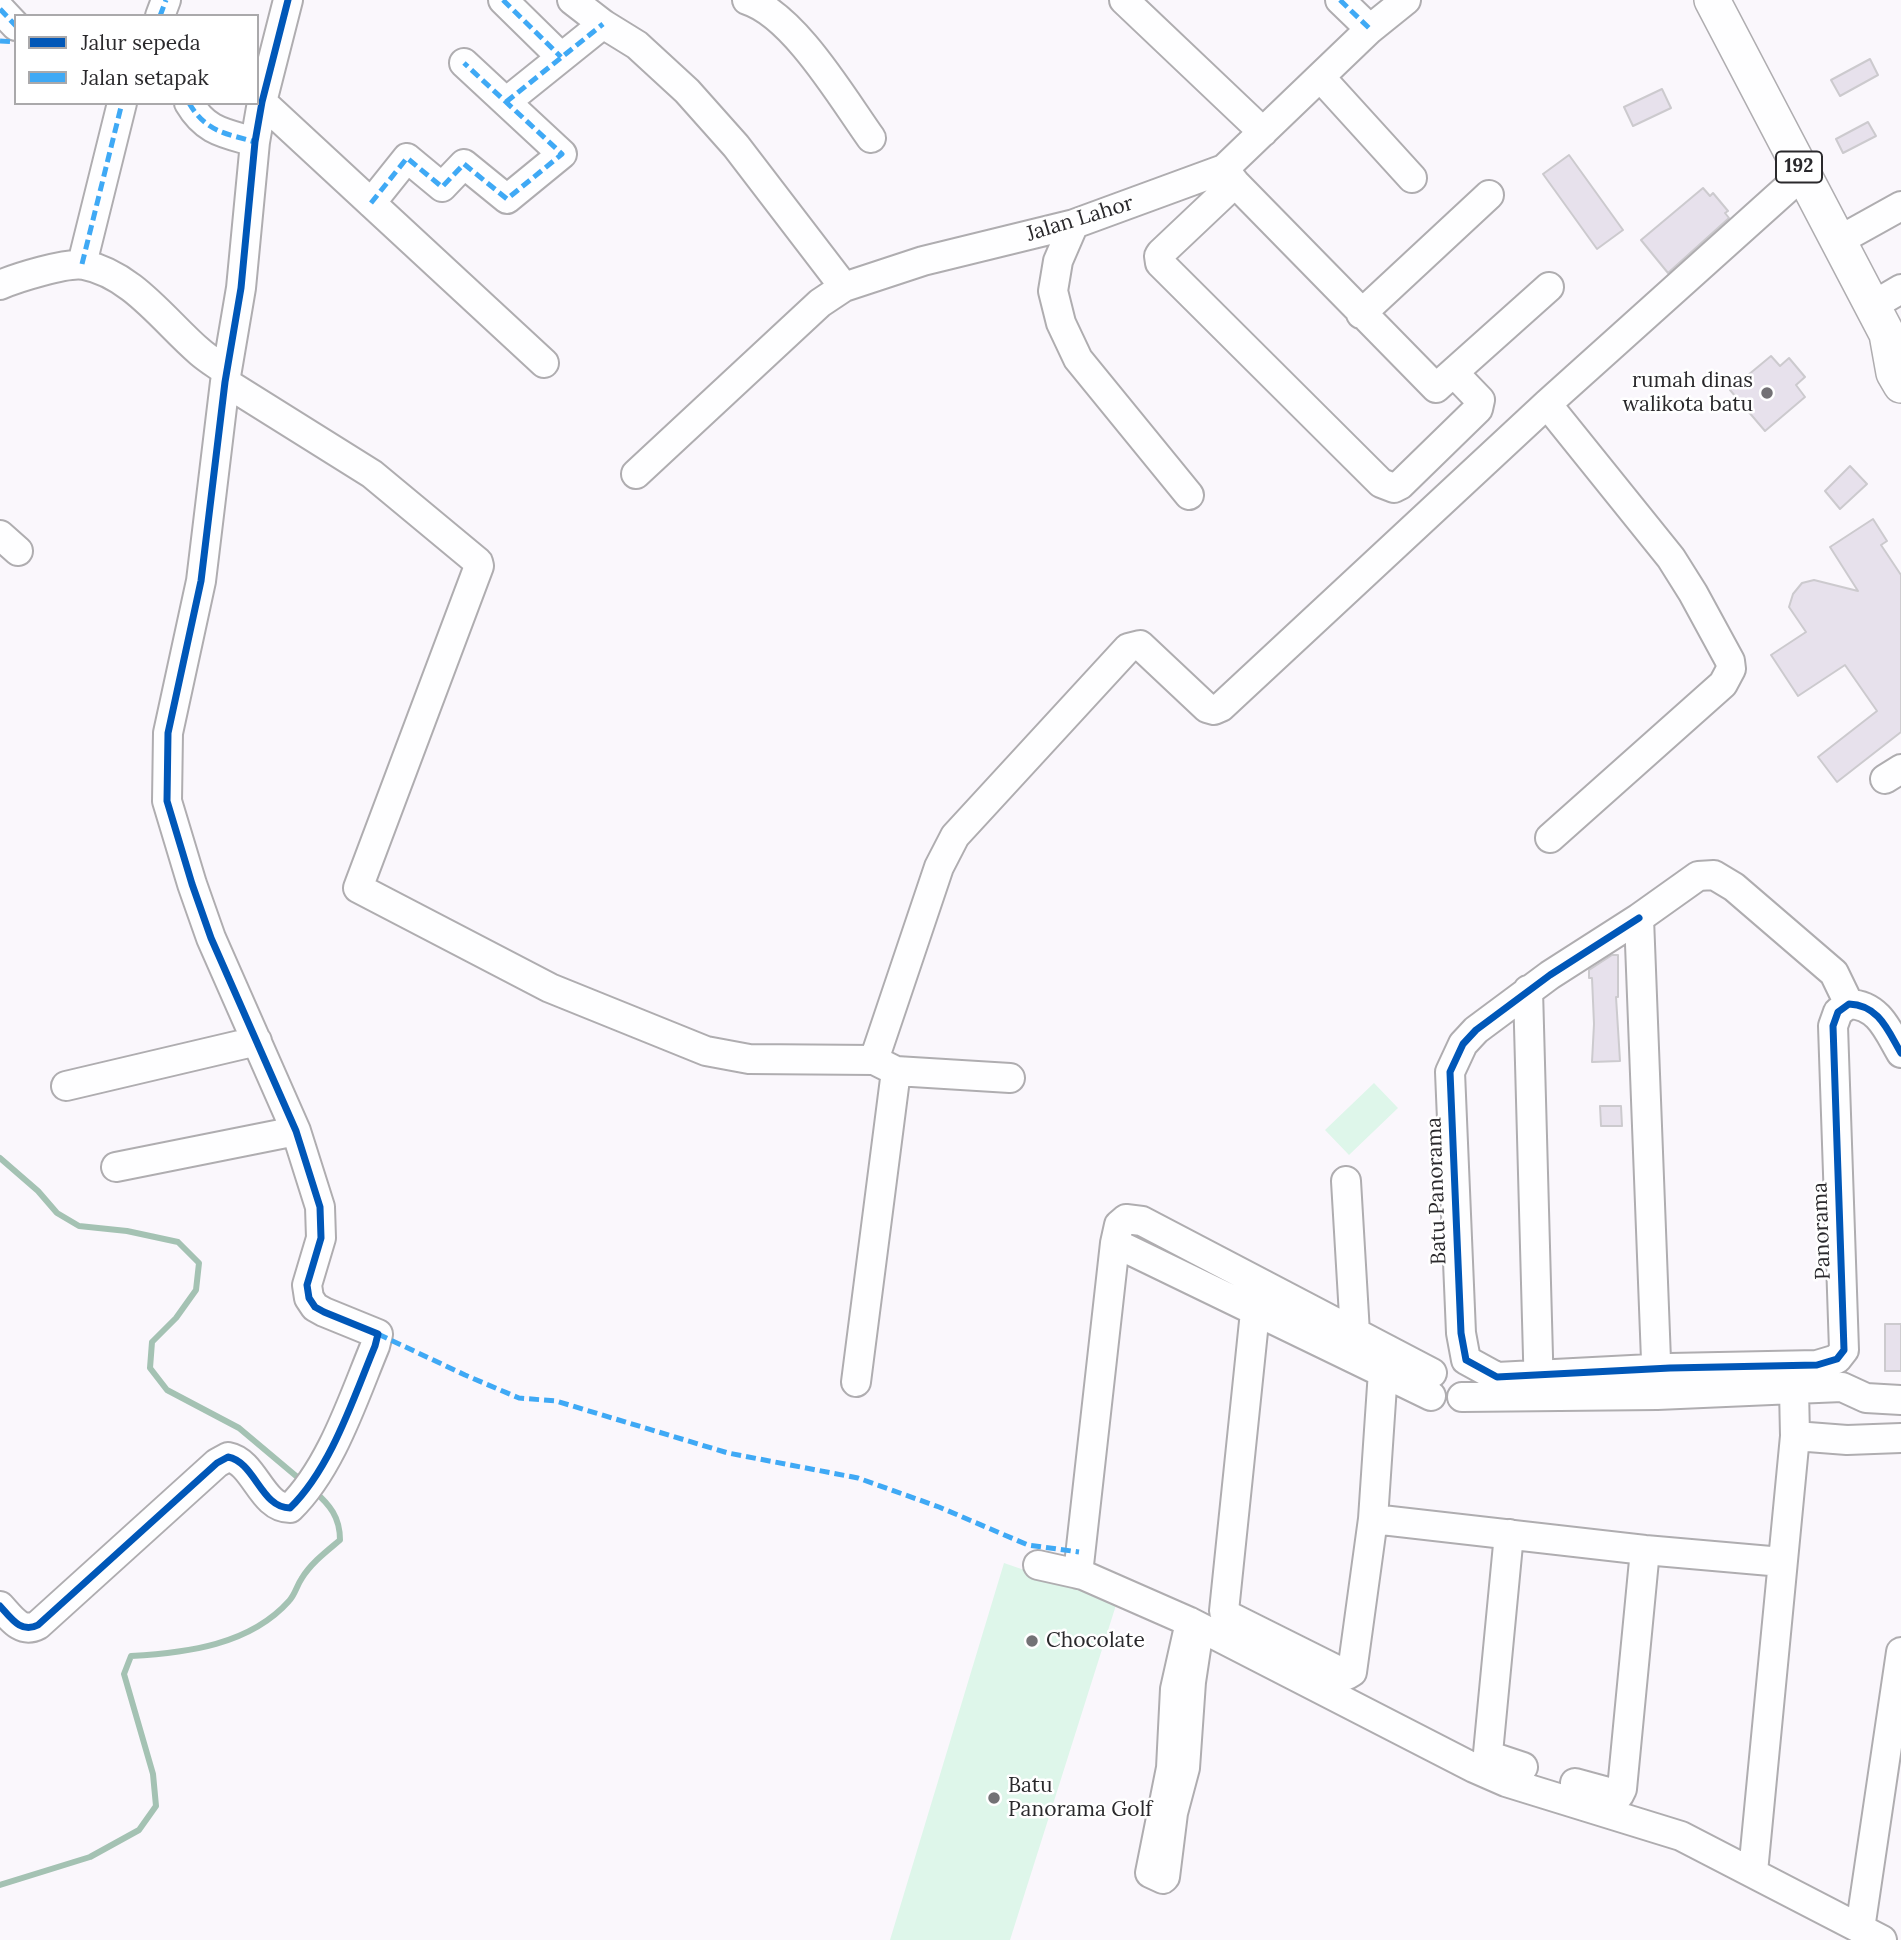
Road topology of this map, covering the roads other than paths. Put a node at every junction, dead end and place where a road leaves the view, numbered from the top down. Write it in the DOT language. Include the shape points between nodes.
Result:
graph roads {
  1 [pos="288,0"];
  2 [pos="503,0"];
  3 [pos="572,0"];
  4 [pos="747,0"];
  5 [pos="1124,0"];
  6 [pos="1340,0"];
  7 [pos="1406,0"];
  8 [pos="1712,0"];
  9 [pos="0,9"];
  10 [pos="14,24"];
  11 [pos="603,24"];
  12 [pos="1370,29"];
  13 [pos="561,57"];
  14 [pos="464,63"];
  15 [pos="1321,78"];
  16 [pos="262,102"];
  17 [pos="506,102"];
  18 [pos="122,105"];
  19 [pos="190,105"];
  20 [pos="1263,132"];
  21 [pos="871,138"];
  22 [pos="255,142"];
  23 [pos="1803,174"];
  24 [pos="1229,176"];
  25 [pos="1412,178"];
  26 [pos="1489,195"];
  27 [pos="371,203"];
  28 [pos="1901,206"];
  29 [pos="1074,224"];
  30 [pos="1838,242"];
  31 [pos="82,264"];
  32 [pos="0,285"];
  33 [pos="844,287"];
  34 [pos="1549,287"];
  35 [pos="1362,314"];
  36 [pos="1890,319"];
  37 [pos="544,363"];
  38 [pos="226,376"];
  39 [pos="1445,380"];
  40 [pos="1901,385"];
  41 [pos="1547,404"];
  42 [pos="636,474"];
  43 [pos="1189,495"];
  44 [pos="1550,838"];
  45 [pos="1640,918"];
  46 [pos="1528,990"];
  47 [pos="1849,1004"];
  48 [pos="257,1041"];
  49 [pos="1901,1053"];
  50 [pos="885,1065"];
  51 [pos="1010,1078"];
  52 [pos="66,1086"];
  53 [pos="296,1131"];
  54 [pos="116,1167"];
  55 [pos="1346,1181"];
  56 [pos="1115,1243"];
  57 [pos="1258,1283"];
  58 [pos="1254,1311"];
  59 [pos="1355,1333"];
  60 [pos="1844,1350"];
  61 [pos="1383,1371"];
  62 [pos="1446,1374"];
  63 [pos="856,1382"];
  64 [pos="1658,1382"];
  65 [pos="1539,1385"];
  66 [pos="1842,1387"];
  67 [pos="1794,1389"];
  68 [pos="1901,1400"];
  69 [pos="1795,1436"];
  70 [pos="1901,1438"];
  71 [pos="1847,1440"];
  72 [pos="1792,1465"];
  73 [pos="1373,1519"];
  74 [pos="1509,1534"];
  75 [pos="1645,1550"];
  76 [pos="1782,1562"];
  77 [pos="1038,1564"];
  78 [pos="1078,1574"];
  79 [pos="0,1606"];
  80 [pos="1194,1625"];
  81 [pos="1901,1652"];
  82 [pos="1754,1872"];
  83 [pos="1871,1934"];
  1 -- 16 [label="street"];
  2 -- 13 [label="street"];
  3 -- 11 [label="street"];
  4 -- 21 [label="street" via="782,22 800,41"];
  5 -- 20 [label="street"];
  6 -- 12 [label="street"];
  7 -- 12 [label="street, Jalan Lahor"];
  8 -- 23 [label="main road, 192"];
  9 -- 10 [label="street"];
  11 -- 13 [label="street"];
  11 -- 33 [label="street" via="637,45 687,91 736,146"];
  12 -- 15 [label="street, Jalan Lahor"];
  13 -- 17 [label="street"];
  14 -- 17 [label="street"];
  15 -- 20 [label="street, Jalan Lahor"];
  15 -- 25 [label="street"];
  16 -- 22 [label="street"];
  16 -- 27 [label="street"];
  17 -- 27 [label="street" via="562,154 507,199 464,164 442,187 407,158"];
  18 -- 31 [label="street"];
  19 -- 22 [label="street" via="197,118 209,126"];
  20 -- 24 [label="street, Jalan Lahor"];
  22 -- 38 [label="street" via="241,288"];
  23 -- 30 [label="main road, 192"];
  23 -- 41 [label="street"];
  24 -- 29 [label="street, Jalan Lahor"];
  24 -- 35 [label="street"];
  24 -- 39 [label="street" via="1158,260 1381,483 1394,488 1400,485 1466,420"];
  26 -- 35 [label="street"];
  27 -- 37 [label="street"];
  28 -- 30 [label="street"];
  29 -- 33 [label="street, Jalan Lahor" via="923,261"];
  29 -- 43 [label="street" via="1058,261 1053,291 1061,323 1079,359"];
  30 -- 36 [label="main road, 192"];
  31 -- 32 [label="street"];
  31 -- 38 [label="street" via="127,285"];
  33 -- 42 [label="street, Jalan Lahor" via="820,303"];
  34 -- 39 [label="street"];
  35 -- 39 [label="street"];
  36 -- 40 [label="main road, 192" via="1894,373"];
  38 -- 48 [label="street" via="201,581 168,733 167,801 211,938"];
  38 -- 50 [label="street" via="372,474 478,562 358,888 550,988 706,1051 749,1059"];
  41 -- 44 [label="street" via="1677,567 1731,669 1723,684"];
  41 -- 50 [label="street" via="1221,707 1207,708 1140,645 1128,648 955,836 939,867"];
  45 -- 46 [label="street, Batu Panorama"];
  45 -- 47 [label="street, Batu Panorama" via="1698,876 1714,875 1834,973"];
  45 -- 64 [label="street"];
  46 -- 62 [label="street, Batu Panorama" via="1476,1030 1463,1044 1450,1072 1461,1333"];
  46 -- 65 [label="street"];
  47 -- 49 [label="street" via="1869,1008 1881,1017"];
  47 -- 60 [label="street, Panorama" via="1838,1012 1833,1026"];
  48 -- 52 [label="street"];
  48 -- 53 [label="street"];
  50 -- 51 [label="street"];
  50 -- 63 [label="street"];
  53 -- 54 [label="street"];
  53 -- 79 [label="street" via="320,1207 321,1238 307,1284 309,1298 324,1312 378,1334 323,1467 290,1508 277,1505 240,1463 228,1457 38,1625 19,1626"];
  55 -- 59 [label="street"];
  56 -- 57 [label="street" via="1121,1222 1142,1221"];
  56 -- 58 [label="street"];
  56 -- 78 [label="street"];
  57 -- 58 [label="street"];
  57 -- 59 [label="street"];
  58 -- 61 [label="street"];
  58 -- 73 [label="street" via="1225,1613 1350,1674"];
  59 -- 62 [label="street"];
  60 -- 64 [label="street" via="1837,1359 1817,1365"];
  60 -- 66 [label="street, Panorama"];
  61 -- 62 [label="street"];
  61 -- 73 [label="street"];
  62 -- 65 [label="street" via="1493,1376"];
  62 -- 65 [label="street, Batu Panorama" via="1463,1374 1462,1397"];
  64 -- 65 [label="street"];
  64 -- 67 [label="street"];
  66 -- 67 [label="street"];
  66 -- 68 [label="street" via="1866,1398"];
  67 -- 69 [label="street"];
  69 -- 71 [label="street"];
  69 -- 72 [label="street"];
  70 -- 71 [label="street"];
  71 -- 72 [label="street" via="1822,1457"];
  72 -- 76 [label="street"];
  73 -- 74 [label="street"];
  74 -- 75 [label="street"];
  74 -- 75 [label="street" via="1488,1753 1612,1795 1619,1795 1622,1788"];
  75 -- 76 [label="street"];
  76 -- 82 [label="street"];
  77 -- 78 [label="street"];
  78 -- 80 [label="street"];
  80 -- 80 [label="street" via="1185,1768 1172,1813 1163,1879 1150,1873 1171,1768 1175,1689"];
  80 -- 82 [label="street" via="1474,1768 1681,1836"];
  81 -- 83 [label="street"];
  82 -- 83 [label="street"];
}
